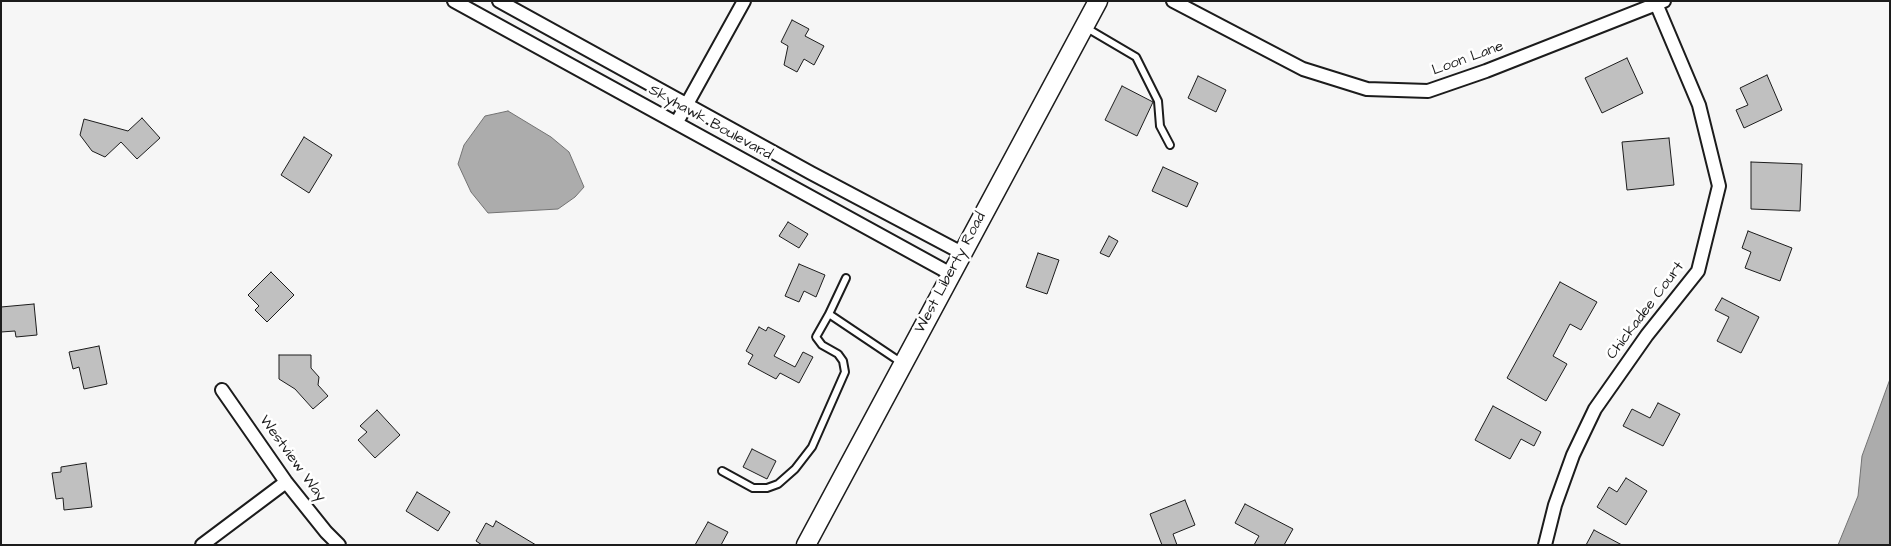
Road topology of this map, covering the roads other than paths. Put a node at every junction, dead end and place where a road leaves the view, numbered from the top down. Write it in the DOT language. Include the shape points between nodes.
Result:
graph roads {
  1 [pos="454,1"];
  2 [pos="499,1"];
  3 [pos="744,1"];
  4 [pos="1098,1"];
  5 [pos="1173,1"];
  6 [pos="1658,2"];
  7 [pos="1084,26"];
  8 [pos="688,104"];
  9 [pos="677,122"];
  10 [pos="1170,145"];
  11 [pos="962,253"];
  12 [pos="950,274"];
  13 [pos="846,278"];
  14 [pos="829,314"];
  15 [pos="903,364"];
  16 [pos="222,390"];
  17 [pos="722,471"];
  18 [pos="286,482"];
  19 [pos="202,545"];
  20 [pos="339,545"];
  21 [pos="806,545"];
  22 [pos="1544,545"];
  1 -- 9 [label="street, Skyhawk Boulevard"];
  2 -- 8 [label="street, Skyhawk Boulevard"];
  3 -- 8 [label="street"];
  4 -- 7 [label="main road, West Liberty Road"];
  5 -- 6 [label="street, Loon Lane" via="1303,69 1367,90 1428,91"];
  6 -- 22 [label="street, Chickadee Court" via="1699,105 1719,186 1698,271 1595,408 1573,455"];
  7 -- 10 [label="lane" via="1136,57 1158,100 1160,126"];
  7 -- 11 [label="main road, West Liberty Road"];
  8 -- 9 [label="street"];
  8 -- 11 [label="street, Skyhawk Boulevard"];
  9 -- 12 [label="street, Skyhawk Boulevard"];
  11 -- 12 [label="main road, West Liberty Road"];
  12 -- 15 [label="main road, West Liberty Road"];
  13 -- 14 [label="lane"];
  14 -- 15 [label="lane"];
  14 -- 17 [label="lane" via="816,337 844,361 845,372 812,447 795,469 778,484 767,488 753,488"];
  15 -- 21 [label="main road, West Liberty Road"];
  16 -- 18 [label="street, Westview Way"];
  18 -- 19 [label="street"];
  18 -- 20 [label="street, Westview Way"];
}
